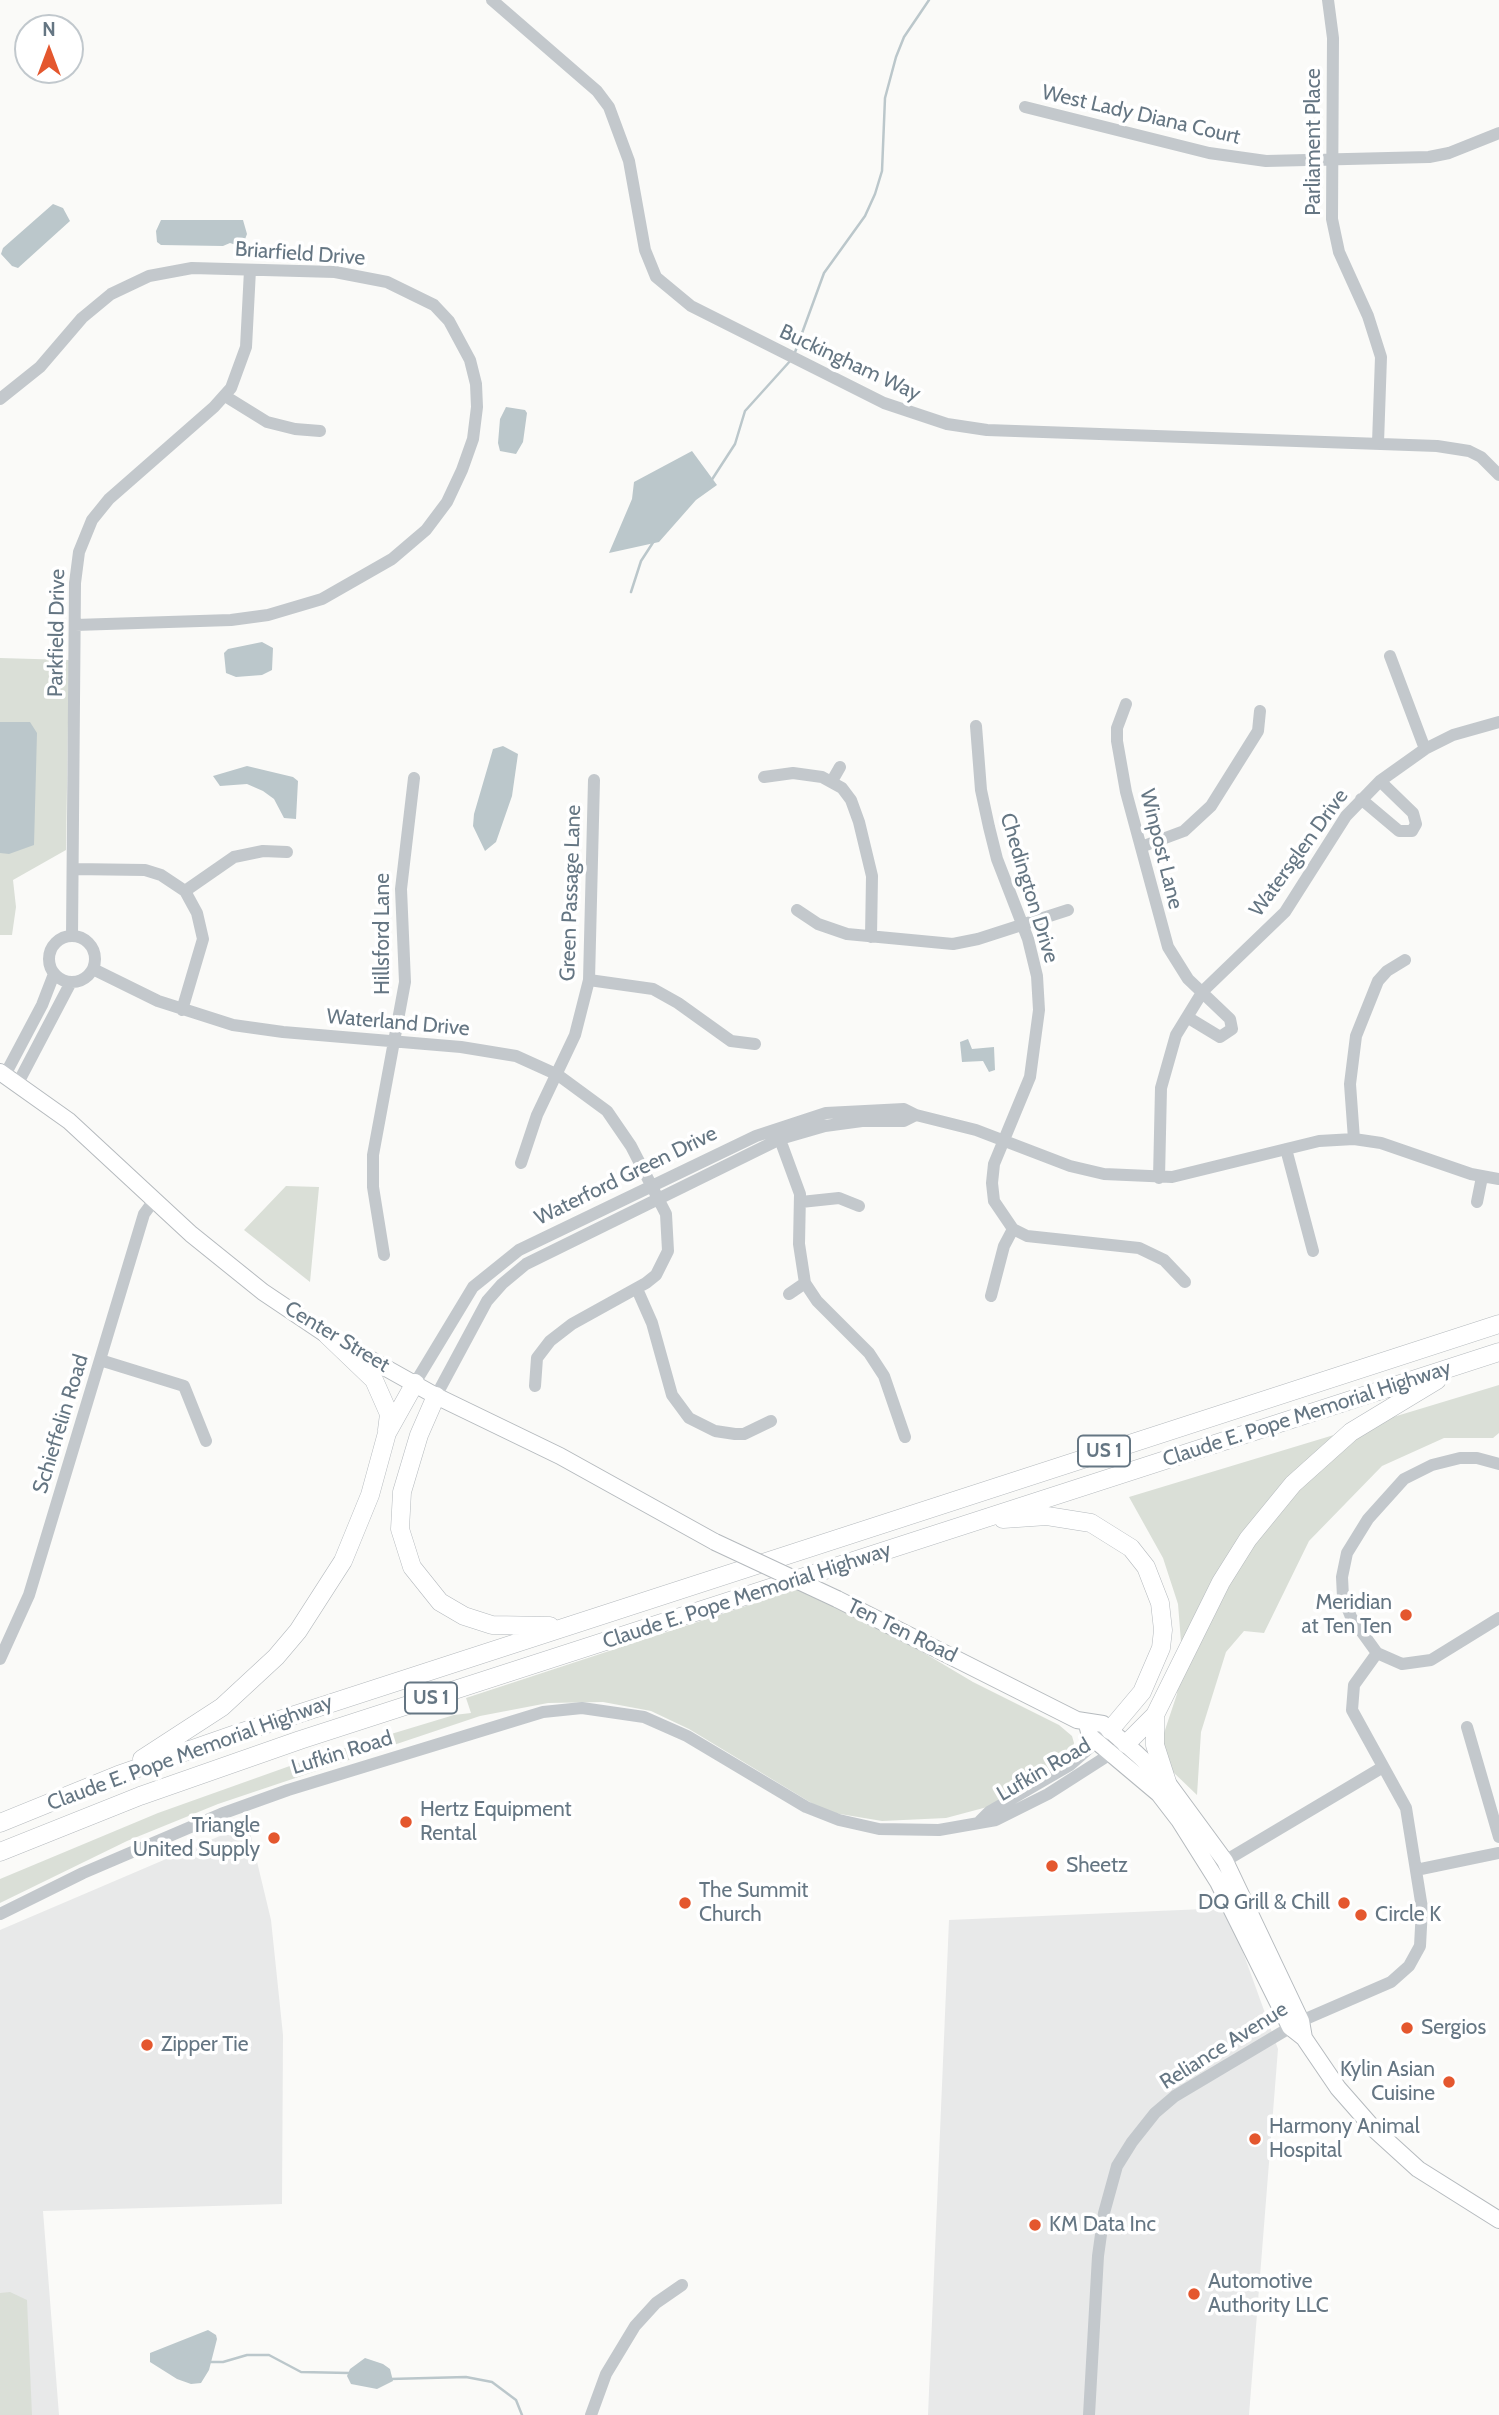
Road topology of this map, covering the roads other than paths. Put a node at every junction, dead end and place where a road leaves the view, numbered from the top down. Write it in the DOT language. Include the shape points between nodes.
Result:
graph roads {
  1 [pos="492,0"];
  2 [pos="1328,0"];
  3 [pos="1025,107"];
  4 [pos="1499,133"];
  5 [pos="1332,160"];
  6 [pos="250,270"];
  7 [pos="225,396"];
  8 [pos="0,399"];
  9 [pos="320,431"];
  10 [pos="1378,443"];
  11 [pos="1499,475"];
  12 [pos="75,625"];
  13 [pos="1390,656"];
  14 [pos="1126,704"];
  15 [pos="1261,710"];
  16 [pos="1499,722"];
  17 [pos="976,726"];
  18 [pos="1425,748"];
  19 [pos="840,767"];
  20 [pos="764,777"];
  21 [pos="414,778"];
  22 [pos="594,780"];
  23 [pos="832,780"];
  24 [pos="1380,781"];
  25 [pos="1362,799"];
  26 [pos="1141,846"];
  27 [pos="287,852"];
  28 [pos="74,869"];
  29 [pos="186,891"];
  30 [pos="797,910"];
  31 [pos="1068,910"];
  32 [pos="1023,925"];
  33 [pos="72,936"];
  34 [pos="871,937"];
  35 [pos="1405,960"];
  36 [pos="93,969"];
  37 [pos="54,974"];
  38 [pos="589,980"];
  39 [pos="71,982"];
  40 [pos="1203,991"];
  41 [pos="181,1010"];
  42 [pos="1187,1017"];
  43 [pos="394,1041"];
  44 [pos="755,1044"];
  45 [pos="558,1075"];
  46 [pos="7,1077"];
  47 [pos="778,1133"];
  48 [pos="1354,1139"];
  49 [pos="1003,1141"];
  50 [pos="1286,1149"];
  51 [pos="521,1163"];
  52 [pos="1482,1177"];
  53 [pos="1159,1178"];
  54 [pos="1499,1179"];
  55 [pos="655,1192"];
  56 [pos="155,1199"];
  57 [pos="801,1202"];
  58 [pos="1477,1202"];
  59 [pos="859,1206"];
  60 [pos="1013,1229"];
  61 [pos="1312,1251"];
  62 [pos="384,1255"];
  63 [pos="1185,1282"];
  64 [pos="805,1283"];
  65 [pos="637,1289"];
  66 [pos="789,1294"];
  67 [pos="991,1296"];
  68 [pos="1499,1324"];
  69 [pos="327,1335"];
  70 [pos="1499,1352"];
  71 [pos="100,1360"];
  72 [pos="1475,1360"];
  73 [pos="415,1383"];
  74 [pos="535,1386"];
  75 [pos="436,1396"];
  76 [pos="771,1421"];
  77 [pos="387,1433"];
  78 [pos="905,1437"];
  79 [pos="206,1441"];
  80 [pos="1499,1464"];
  81 [pos="979,1521"];
  82 [pos="715,1542"];
  83 [pos="1499,1618"];
  84 [pos="568,1625"];
  85 [pos="1377,1653"];
  86 [pos="0,1658"];
  87 [pos="1155,1715"];
  88 [pos="1467,1727"];
  89 [pos="1103,1735"];
  90 [pos="1119,1749"];
  91 [pos="1383,1767"];
  92 [pos="118,1775"];
  93 [pos="1167,1782"];
  94 [pos="1494,1805"];
  95 [pos="980,1821"];
  96 [pos="0,1823"];
  97 [pos="1499,1837"];
  98 [pos="0,1852"];
  99 [pos="1499,1853"];
  100 [pos="1225,1861"];
  101 [pos="1416,1870"];
  102 [pos="0,1914"];
  103 [pos="1296,2024"];
  104 [pos="1499,2220"];
  105 [pos="682,2285"];
  106 [pos="591,2415"];
  107 [pos="1089,2415"];
  1 -- 10 [label="street, Buckingham Way" via="590,84 609,107 629,162 645,250 656,277 691,306 788,357 884,403 968,428"];
  2 -- 5 [label="street, Parliament Place" via="1333,38"];
  3 -- 5 [label="street, West Lady Diana Court" via="1223,156"];
  4 -- 5 [label="street, West Lady Diana Court" via="1429,157"];
  5 -- 10 [label="street, Parliament Place" via="1335,237 1381,357"];
  6 -- 7 [label="street, Parkfield Drive" via="246,347"];
  6 -- 8 [label="street, Briarfield Drive" via="178,270 124,286 89,311 40,367"];
  6 -- 12 [label="street, Briarfield Drive" via="335,272 379,280 422,298 449,321 465,346 477,394 472,439 456,486 426,530 404,551 322,599 251,618"];
  7 -- 9 [label="street" via="267,422"];
  7 -- 12 [label="street, Parkfield Drive" via="109,499 92,520 76,568"];
  10 -- 11 [label="street, Buckingham Way" via="1469,451"];
  12 -- 28 [label="street, Parkfield Drive"];
  13 -- 18 [label="street"];
  14 -- 26 [label="street, Winpost Lane" via="1116,741"];
  15 -- 26 [label="street" via="1258,731 1211,806 1184,831"];
  16 -- 18 [label="street, Watersglen Drive"];
  17 -- 32 [label="street, Chedington Drive" via="989,827"];
  18 -- 24 [label="street, Watersglen Drive"];
  19 -- 23 [label="street"];
  20 -- 23 [label="street" via="808,774"];
  21 -- 43 [label="street, Hillsford Lane" via="401,889 405,982"];
  22 -- 38 [label="street, Green Passage Lane"];
  23 -- 34 [label="street" via="851,800 864,840 873,890"];
  24 -- 25 [label="street, Watersglen Drive"];
  24 -- 25 [label="street" via="1413,813 1416,824 1412,831 1399,831"];
  25 -- 40 [label="street, Watersglen Drive" via="1334,832 1286,912"];
  26 -- 40 [label="street, Winpost Lane" via="1168,947 1188,979"];
  27 -- 29 [label="street" via="234,857"];
  28 -- 29 [label="street" via="152,872"];
  28 -- 33 [label="street, Parkfield Drive"];
  29 -- 41 [label="street" via="203,939"];
  30 -- 34 [label="street" via="833,929"];
  31 -- 32 [label="street"];
  32 -- 34 [label="street" via="953,944"];
  32 -- 49 [label="street, Chedington Drive" via="1037,976 1039,1019 1030,1077"];
  33 -- 36 [label="street" via="92,947"];
  33 -- 37 [label="street" via="58,941 50,952"];
  35 -- 48 [label="street" via="1378,981 1356,1036 1350,1072"];
  36 -- 39 [label="street" via="83,980"];
  36 -- 41 [label="street, Waterland Drive"];
  37 -- 39 [label="street"];
  37 -- 46 [label="street"];
  38 -- 44 [label="street" via="653,989 731,1041"];
  38 -- 45 [label="street, Green Passage Lane" via="575,1035"];
  39 -- 46 [label="street"];
  40 -- 42 [label="street, Watersglen Drive"];
  40 -- 42 [label="street, Winpost Lane" via="1230,1019 1230,1033 1214,1035"];
  41 -- 43 [label="street, Waterland Drive" via="264,1030"];
  42 -- 53 [label="street, Watersglen Drive" via="1161,1088"];
  43 -- 45 [label="street, Waterland Drive" via="492,1051 527,1060"];
  43 -- 62 [label="street, Hillsford Lane" via="373,1155 374,1197"];
  45 -- 51 [label="street, Green Passage Lane" via="537,1115"];
  45 -- 55 [label="street, Waterland Drive" via="607,1111"];
  46 -- 56 [label="main road, Center Street" via="89,1138"];
  47 -- 49 [label="street, Waterford Green Drive" via="842,1110 904,1109"];
  47 -- 55 [label="street, Waterford Green Drive"];
  47 -- 57 [label="street"];
  48 -- 50 [label="street, Waterford Green Drive"];
  48 -- 52 [label="street, Waterford Green Drive" via="1388,1145"];
  49 -- 53 [label="street, Waterford Green Drive" via="1088,1171"];
  49 -- 60 [label="street, Chedington Drive" via="994,1164 992,1191"];
  50 -- 53 [label="street, Waterford Green Drive"];
  50 -- 61 [label="street"];
  52 -- 54 [label="street, Waterford Green Drive"];
  52 -- 58 [label="street"];
  55 -- 65 [label="street, Waterland Drive" via="667,1222 668,1251 656,1275"];
  55 -- 73 [label="street, Waterford Green Drive" via="546,1235 499,1264 473,1287"];
  55 -- 75 [label="street, Waterford Green Drive" via="526,1264 502,1284 477,1316"];
  56 -- 69 [label="main road, Center Street" via="263,1292"];
  56 -- 71 [label="street, Schieffelin Road" via="144,1214"];
  57 -- 59 [label="street" via="839,1198"];
  57 -- 64 [label="street" via="799,1244"];
  60 -- 63 [label="street" via="1041,1239 1139,1248 1164,1260"];
  60 -- 67 [label="street"];
  64 -- 66 [label="street"];
  64 -- 78 [label="street" via="878,1366 890,1387"];
  65 -- 74 [label="street, Waterland Drive" via="550,1341 537,1358"];
  65 -- 76 [label="street" via="652,1323 671,1395 689,1418 705,1428 735,1434"];
  68 -- 84 [label="highway, Claude E. Pope Memorial Highway / US 1"];
  69 -- 73 [label="main road, Center Street"];
  69 -- 77 [label="highway" via="374,1380 389,1414"];
  70 -- 72 [label="highway, Claude E. Pope Memorial Highway / US 1"];
  71 -- 79 [label="street" via="184,1386"];
  71 -- 86 [label="street, Schieffelin Road" via="29,1595"];
  72 -- 81 [label="highway, Claude E. Pope Memorial Highway / US 1"];
  72 -- 87 [label="highway" via="1351,1432 1293,1484 1248,1539"];
  73 -- 75 [label="main road, Center Street"];
  73 -- 77 [label="highway"];
  75 -- 82 [label="main road, Center Street"];
  75 -- 84 [label="highway" via="402,1492 400,1530 412,1567 440,1602 464,1616 492,1625"];
  77 -- 92 [label="highway" via="356,1534 330,1586 298,1631 222,1707"];
  80 -- 85 [label="street" via="1460,1458 1432,1465 1404,1479 1368,1519 1347,1553 1343,1597 1351,1617"];
  81 -- 89 [label="highway" via="1047,1516 1080,1520 1114,1535 1146,1567 1160,1603 1161,1648 1142,1692"];
  81 -- 98 [label="highway, Claude E. Pope Memorial Highway / US 1" via="300,1740"];
  82 -- 89 [label="main road, Ten Ten Road, bridge" via="1087,1724 1103,1724"];
  83 -- 85 [label="street" via="1420,1664 1402,1664"];
  84 -- 92 [label="highway, Claude E. Pope Memorial Highway / US 1"];
  85 -- 91 [label="street, Reliance Avenue" via="1361,1672 1351,1700 1355,1720"];
  87 -- 90 [label="highway"];
  87 -- 93 [label="highway" via="1155,1745"];
  88 -- 94 [label="street"];
  89 -- 90 [label="main road, Ten Ten Road"];
  89 -- 95 [label="street, Lufkin Road" via="1070,1765"];
  90 -- 93 [label="main road, Ten Ten Road"];
  90 -- 95 [label="street, Lufkin Road" via="996,1821"];
  90 -- 103 [label="main road, Ten Ten Road" via="1202,1853"];
  91 -- 100 [label="street"];
  91 -- 101 [label="street, Reliance Avenue" via="1406,1808"];
  92 -- 96 [label="highway, Claude E. Pope Memorial Highway / US 1"];
  93 -- 100 [label="main road, Ten Ten Road"];
  94 -- 97 [label="street"];
  95 -- 102 [label="street, Lufkin Road" via="919,1831 858,1826 806,1807 687,1736 644,1717 616,1711 543,1712 243,1806 83,1873"];
  99 -- 101 [label="street"];
  100 -- 103 [label="main road, Ten Ten Road"];
  101 -- 103 [label="street, Reliance Avenue" via="1422,1936 1409,1966 1391,1982"];
  103 -- 104 [label="main road, Ten Ten Road" via="1338,2088 1374,2129 1442,2186"];
  103 -- 107 [label="street, Reliance Avenue" via="1175,2096 1155,2113 1121,2158 1109,2191 1099,2248"];
  105 -- 106 [label="street" via="656,2302 635,2326 606,2374"];
}
